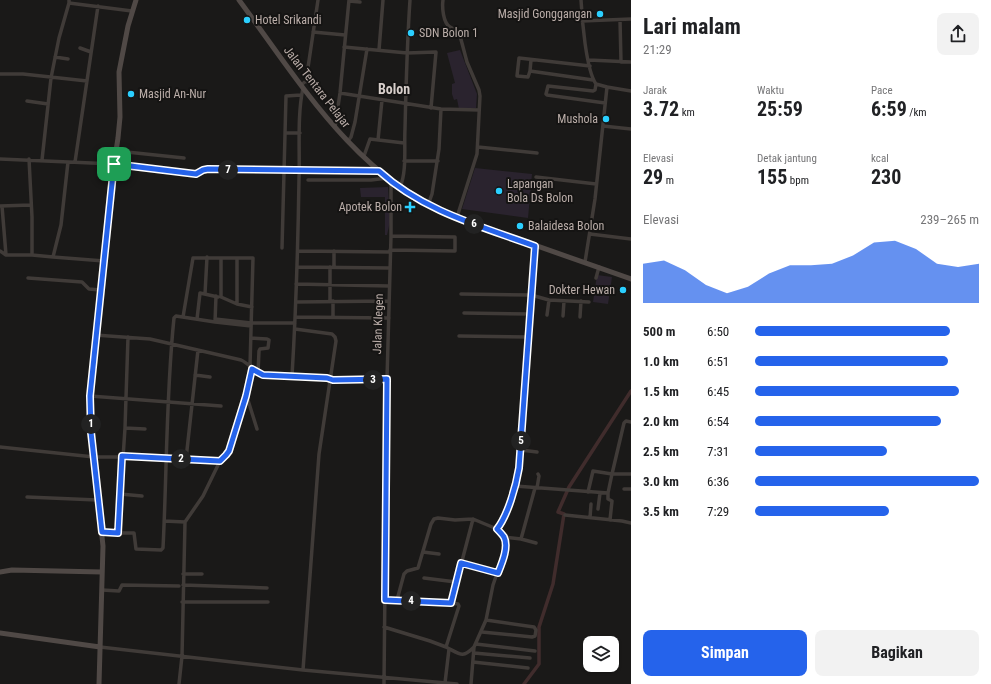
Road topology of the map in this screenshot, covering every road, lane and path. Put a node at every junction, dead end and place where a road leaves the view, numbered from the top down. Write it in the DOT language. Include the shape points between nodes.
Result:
graph roads {
  1 [pos="136,0"];
  2 [pos="239,0"];
  3 [pos="318,0"];
  4 [pos="349,0"];
  5 [pos="383,0"];
  6 [pos="410,0"];
  7 [pos="443,0"];
  8 [pos="582,0"];
  9 [pos="69,1"];
  10 [pos="360,2"];
  11 [pos="98,6"];
  12 [pos="132,11"];
  13 [pos="631,19"];
  14 [pos="620,20"];
  15 [pos="582,21"];
  16 [pos="313,32"];
  17 [pos="345,35"];
  18 [pos="344,47"];
  19 [pos="80,48"];
  20 [pos="367,49"];
  21 [pos="379,50"];
  22 [pos="91,52"];
  23 [pos="407,53"];
  24 [pos="55,57"];
  25 [pos="68,59"];
  26 [pos="531,60"];
  27 [pos="588,60"];
  28 [pos="621,62"];
  29 [pos="631,62"];
  30 [pos="590,66"];
  31 [pos="530,71"];
  32 [pos="0,74"];
  33 [pos="51,78"];
  34 [pos="593,80"];
  35 [pos="87,81"];
  36 [pos="306,81"];
  37 [pos="596,84"];
  38 [pos="316,85"];
  39 [pos="302,86"];
  40 [pos="607,87"];
  41 [pos="631,92"];
  42 [pos="340,93"];
  43 [pos="301,95"];
  44 [pos="359,96"];
  45 [pos="382,100"];
  46 [pos="27,101"];
  47 [pos="605,103"];
  48 [pos="48,104"];
  49 [pos="406,104"];
  50 [pos="431,108"];
  51 [pos="441,109"];
  52 [pos="479,110"];
  53 [pos="603,126"];
  54 [pos="335,127"];
  55 [pos="631,129"];
  56 [pos="285,133"];
  57 [pos="300,133"];
  58 [pos="378,140"];
  59 [pos="348,141"];
  60 [pos="404,143"];
  61 [pos="478,147"];
  62 [pos="116,151"];
  63 [pos="537,153"];
  64 [pos="364,156"];
  65 [pos="184,158"];
  66 [pos="0,159"];
  67 [pos="29,159"];
  68 [pos="42,160"];
  69 [pos="404,161"];
  70 [pos="68,162"];
  71 [pos="75,162"];
  72 [pos="438,162"];
  73 [pos="114,164"];
  74 [pos="284,170"];
  75 [pos="299,170"];
  76 [pos="379,171"];
  77 [pos="536,177"];
  78 [pos="308,180"];
  79 [pos="389,180"];
  80 [pos="596,184"];
  81 [pos="400,187"];
  82 [pos="31,205"];
  83 [pos="428,205"];
  84 [pos="1,206"];
  85 [pos="457,217"];
  86 [pos="454,231"];
  87 [pos="590,234"];
  88 [pos="391,236"];
  89 [pos="455,237"];
  90 [pos="631,239"];
  91 [pos="535,246"];
  92 [pos="282,248"];
  93 [pos="0,251"];
  94 [pos="298,251"];
  95 [pos="334,251"];
  96 [pos="390,251"];
  97 [pos="455,251"];
  98 [pos="6,255"];
  99 [pos="32,255"];
  100 [pos="455,256"];
  101 [pos="53,257"];
  102 [pos="207,257"];
  103 [pos="221,258"];
  104 [pos="237,258"];
  105 [pos="104,261"];
  106 [pos="585,262"];
  107 [pos="297,267"];
  108 [pos="332,267"];
  109 [pos="599,267"];
  110 [pos="390,268"];
  111 [pos="28,278"];
  112 [pos="596,278"];
  113 [pos="631,279"];
  114 [pos="296,284"];
  115 [pos="330,284"];
  116 [pos="389,286"];
  117 [pos="100,290"];
  118 [pos="205,294"];
  119 [pos="461,294"];
  120 [pos="531,295"];
  121 [pos="216,296"];
  122 [pos="221,297"];
  123 [pos="549,300"];
  124 [pos="331,301"];
  125 [pos="389,301"];
  126 [pos="564,301"];
  127 [pos="296,302"];
  128 [pos="581,302"];
  129 [pos="589,302"];
  130 [pos="237,304"];
  131 [pos="252,307"];
  132 [pos="464,313"];
  133 [pos="530,314"];
  134 [pos="547,315"];
  135 [pos="563,316"];
  136 [pos="183,317"];
  137 [pos="296,317"];
  138 [pos="332,317"];
  139 [pos="580,317"];
  140 [pos="388,318"];
  141 [pos="197,319"];
  142 [pos="215,320"];
  143 [pos="295,323"];
  144 [pos="251,324"];
  145 [pos="295,329"];
  146 [pos="95,335"];
  147 [pos="459,336"];
  148 [pos="128,337"];
  149 [pos="528,337"];
  150 [pos="251,338"];
  151 [pos="171,344"];
  152 [pos="198,350"];
  153 [pos="251,367"];
  154 [pos="258,373"];
  155 [pos="195,375"];
  156 [pos="292,376"];
  157 [pos="210,377"];
  158 [pos="331,379"];
  159 [pos="387,379"];
  160 [pos="90,396"];
  161 [pos="246,396"];
  162 [pos="126,398"];
  163 [pos="168,403"];
  164 [pos="192,404"];
  165 [pos="221,406"];
  166 [pos="631,422"];
  167 [pos="124,428"];
  168 [pos="145,429"];
  169 [pos="257,429"];
  170 [pos="0,447"];
  171 [pos="521,450"];
  172 [pos="537,452"];
  173 [pos="122,456"];
  174 [pos="94,457"];
  175 [pos="166,458"];
  176 [pos="186,459"];
  177 [pos="220,461"];
  178 [pos="538,474"];
  179 [pos="612,474"];
  180 [pos="631,474"];
  181 [pos="515,486"];
  182 [pos="536,488"];
  183 [pos="624,489"];
  184 [pos="631,489"];
  185 [pos="588,492"];
  186 [pos="600,493"];
  187 [pos="120,494"];
  188 [pos="608,494"];
  189 [pos="142,496"];
  190 [pos="27,497"];
  191 [pos="98,500"];
  192 [pos="591,504"];
  193 [pos="598,509"];
  194 [pos="565,515"];
  195 [pos="590,518"];
  196 [pos="473,519"];
  197 [pos="610,520"];
  198 [pos="164,521"];
  199 [pos="185,522"];
  200 [pos="631,523"];
  201 [pos="497,529"];
  202 [pos="102,532"];
  203 [pos="118,533"];
  204 [pos="504,537"];
  205 [pos="521,539"];
  206 [pos="536,543"];
  207 [pos="423,552"];
  208 [pos="439,554"];
  209 [pos="461,563"];
  210 [pos="0,572"];
  211 [pos="102,572"];
  212 [pos="498,573"];
  213 [pos="183,574"];
  214 [pos="202,574"];
  215 [pos="424,578"];
  216 [pos="456,582"];
  217 [pos="181,586"];
  218 [pos="267,588"];
  219 [pos="102,590"];
  220 [pos="385,600"];
  221 [pos="397,600"];
  222 [pos="182,602"];
  223 [pos="268,602"];
  224 [pos="451,603"];
  225 [pos="486,620"];
  226 [pos="384,627"];
  227 [pos="482,632"];
  228 [pos="0,633"];
  229 [pos="475,646"];
  230 [pos="100,647"];
  231 [pos="447,648"];
  232 [pos="535,651"];
  233 [pos="474,653"];
  234 [pos="182,656"];
  235 [pos="530,658"];
  236 [pos="473,662"];
  237 [pos="528,668"];
  238 [pos="303,670"];
  239 [pos="384,678"];
  240 [pos="445,683"];
  241 [pos="99,684"];
  242 [pos="178,684"];
  243 [pos="384,684"];
  244 [pos="457,684"];
  245 [pos="471,684"];
  1 -- 12 [label="street"];
  2 -- 39 [label="street, Jalan Tentara Pelajar"];
  3 -- 16 [label="street"];
  4 -- 10 [label="street"];
  4 -- 17 [label="street"];
  5 -- 21 [label="street"];
  6 -- 23 [label="street"];
  7 -- 52 [label="street" via="446,23 459,32 467,62 479,90"];
  8 -- 15 [label="street"];
  9 -- 11 [label="street"];
  9 -- 24 [label="street"];
  11 -- 12 [label="street"];
  11 -- 22 [label="street"];
  12 -- 62 [label="street" via="119,72 120,112"];
  13 -- 14 [label="street"];
  14 -- 15 [label="street"];
  14 -- 28 [label="street"];
  15 -- 27 [label="street"];
  16 -- 17 [label="street"];
  16 -- 36 [label="street"];
  17 -- 18 [label="street"];
  18 -- 20 [label="street"];
  18 -- 42 [label="street"];
  19 -- 22 [label="street"];
  20 -- 21 [label="street"];
  20 -- 44 [label="street"];
  21 -- 23 [label="street"];
  22 -- 35 [label="street"];
  23 -- 49 [label="street"];
  23 -- 50 [label="street" via="436,52"];
  24 -- 25 [label="street"];
  24 -- 33 [label="street"];
  26 -- 30 [label="street"];
  26 -- 31 [label="street"];
  26 -- 31 [label="street" via="519,59 517,75 528,77"];
  27 -- 28 [label="street"];
  27 -- 30 [label="street"];
  28 -- 29 [label="street"];
  30 -- 34 [label="street"];
  31 -- 34 [label="street"];
  32 -- 33 [label="street"];
  33 -- 35 [label="street"];
  33 -- 48 [label="street"];
  34 -- 37 [label="street"];
  35 -- 71 [label="street"];
  36 -- 38 [label="street"];
  36 -- 39 [label="street"];
  37 -- 40 [label="street"];
  37 -- 47 [label="street" via="593,92 548,86 546,94"];
  39 -- 43 [label="street"];
  39 -- 54 [label="street, Jalan Tentara Pelajar"];
  40 -- 41 [label="street"];
  40 -- 47 [label="street"];
  42 -- 44 [label="street"];
  42 -- 54 [label="street"];
  43 -- 56 [label="street" via="286,96"];
  43 -- 57 [label="street"];
  44 -- 45 [label="street"];
  44 -- 59 [label="street" via="355,122"];
  45 -- 49 [label="street"];
  45 -- 58 [label="street"];
  46 -- 48 [label="street"];
  47 -- 53 [label="street"];
  48 -- 68 [label="street"];
  49 -- 50 [label="street"];
  49 -- 60 [label="street"];
  50 -- 51 [label="street"];
  51 -- 52 [label="street"];
  51 -- 72 [label="street"];
  52 -- 61 [label="street"];
  53 -- 55 [label="street"];
  53 -- 80 [label="street"];
  54 -- 59 [label="street, Jalan Tentara Pelajar"];
  56 -- 57 [label="street"];
  56 -- 74 [label="street"];
  57 -- 75 [label="street"];
  58 -- 60 [label="street"];
  58 -- 64 [label="street" via="369,140"];
  59 -- 64 [label="street, Jalan Tentara Pelajar"];
  60 -- 69 [label="street"];
  61 -- 63 [label="street"];
  61 -- 85 [label="street"];
  62 -- 65 [label="street"];
  62 -- 73 [label="street"];
  64 -- 76 [label="street, Jalan Tentara Pelajar"];
  66 -- 67 [label="street"];
  67 -- 68 [label="street"];
  67 -- 82 [label="street"];
  68 -- 70 [label="street"];
  69 -- 72 [label="street"];
  69 -- 81 [label="street"];
  70 -- 71 [label="street"];
  70 -- 101 [label="street" via="61,225"];
  71 -- 73 [label="street"];
  72 -- 83 [label="street"];
  73 -- 74 [label="street" via="192,174 208,169"];
  73 -- 105 [label="street"];
  74 -- 75 [label="street"];
  74 -- 92 [label="street"];
  75 -- 76 [label="street"];
  75 -- 94 [label="street"];
  76 -- 79 [label="street, Jalan Tentara Pelajar"];
  77 -- 80 [label="street"];
  78 -- 79 [label="street"];
  79 -- 81 [label="street, Jalan Tentara Pelajar"];
  79 -- 88 [label="street, Jalan Klegen"];
  80 -- 87 [label="street"];
  81 -- 83 [label="street, Jalan Tentara Pelajar"];
  82 -- 84 [label="street"];
  82 -- 99 [label="street"];
  83 -- 85 [label="street, Jalan Tentara Pelajar"];
  84 -- 98 [label="street"];
  85 -- 91 [label="street, Jalan Tentara Pelajar"];
  86 -- 89 [label="street"];
  87 -- 90 [label="street"];
  87 -- 106 [label="street"];
  88 -- 89 [label="street"];
  88 -- 96 [label="street, Jalan Klegen"];
  89 -- 97 [label="street"];
  91 -- 106 [label="street, Jalan Tentara Pelajar"];
  91 -- 120 [label="street"];
  93 -- 98 [label="street"];
  94 -- 95 [label="street"];
  94 -- 107 [label="street"];
  95 -- 96 [label="street"];
  95 -- 108 [label="street"];
  96 -- 97 [label="street"];
  96 -- 110 [label="street, Jalan Klegen"];
  97 -- 100 [label="street"];
  98 -- 99 [label="street"];
  99 -- 101 [label="street"];
  101 -- 105 [label="street"];
  102 -- 103 [label="street"];
  102 -- 118 [label="street"];
  102 -- 136 [label="street" via="192,259"];
  103 -- 104 [label="street"];
  103 -- 122 [label="street"];
  104 -- 130 [label="street"];
  104 -- 131 [label="street" via="253,259"];
  105 -- 117 [label="street"];
  106 -- 109 [label="street, Jalan Tentara Pelajar"];
  107 -- 108 [label="street"];
  107 -- 114 [label="street"];
  108 -- 110 [label="street"];
  108 -- 115 [label="street"];
  109 -- 112 [label="street"];
  109 -- 113 [label="street, Jalan Tentara Pelajar"];
  110 -- 116 [label="street, Jalan Klegen"];
  111 -- 117 [label="street" via="82,282 89,289"];
  114 -- 115 [label="street"];
  114 -- 127 [label="street"];
  115 -- 116 [label="street"];
  115 -- 124 [label="street"];
  116 -- 125 [label="street, Jalan Klegen"];
  117 -- 146 [label="street"];
  118 -- 121 [label="street"];
  118 -- 141 [label="street" via="200,294"];
  119 -- 120 [label="street"];
  120 -- 123 [label="street"];
  120 -- 133 [label="street"];
  121 -- 122 [label="street"];
  121 -- 142 [label="street"];
  122 -- 130 [label="street"];
  123 -- 126 [label="street"];
  123 -- 134 [label="street"];
  124 -- 125 [label="street"];
  124 -- 127 [label="street"];
  124 -- 138 [label="street"];
  125 -- 140 [label="street, Jalan Klegen"];
  126 -- 128 [label="street"];
  126 -- 135 [label="street"];
  127 -- 137 [label="street"];
  128 -- 129 [label="street"];
  128 -- 139 [label="street"];
  130 -- 131 [label="street"];
  131 -- 144 [label="street"];
  132 -- 133 [label="street"];
  133 -- 149 [label="street"];
  136 -- 141 [label="street"];
  136 -- 151 [label="street" via="175,317"];
  137 -- 138 [label="street"];
  137 -- 143 [label="street"];
  138 -- 140 [label="street"];
  140 -- 159 [label="street, Jalan Klegen"];
  141 -- 142 [label="street"];
  142 -- 144 [label="street"];
  143 -- 144 [label="street"];
  143 -- 145 [label="street"];
  144 -- 150 [label="street"];
  145 -- 156 [label="street"];
  145 -- 158 [label="street" via="332,334 335,337 336,351"];
  146 -- 148 [label="street"];
  146 -- 160 [label="street"];
  147 -- 149 [label="street"];
  148 -- 151 [label="street"];
  148 -- 162 [label="street"];
  149 -- 171 [label="street"];
  150 -- 153 [label="street"];
  150 -- 154 [label="street" via="268,340 268,348 260,350"];
  151 -- 152 [label="street"];
  151 -- 163 [label="street"];
  152 -- 153 [label="street" via="241,360"];
  152 -- 155 [label="street"];
  153 -- 154 [label="street"];
  153 -- 161 [label="street"];
  154 -- 156 [label="street"];
  155 -- 157 [label="street"];
  155 -- 164 [label="street"];
  156 -- 158 [label="street"];
  158 -- 159 [label="street"];
  158 -- 238 [label="street" via="320,454"];
  159 -- 220 [label="street, Jalan Klegen"];
  160 -- 162 [label="street"];
  160 -- 174 [label="street"];
  161 -- 169 [label="street"];
  161 -- 177 [label="street" via="229,451"];
  162 -- 163 [label="street"];
  162 -- 167 [label="street"];
  163 -- 164 [label="street"];
  163 -- 175 [label="street"];
  164 -- 165 [label="street"];
  164 -- 176 [label="street"];
  166 -- 179 [label="street" via="624,423"];
  167 -- 168 [label="street"];
  167 -- 173 [label="street"];
  170 -- 174 [label="street"];
  171 -- 172 [label="street"];
  171 -- 181 [label="street"];
  173 -- 174 [label="street"];
  173 -- 175 [label="street"];
  173 -- 187 [label="street"];
  174 -- 191 [label="street"];
  175 -- 176 [label="street"];
  175 -- 198 [label="street"];
  176 -- 177 [label="street"];
  177 -- 199 [label="street" via="203,496"];
  178 -- 182 [label="street"];
  179 -- 180 [label="street"];
  179 -- 185 [label="street" via="593,470"];
  179 -- 188 [label="street"];
  181 -- 182 [label="street"];
  181 -- 201 [label="street" via="504,518"];
  182 -- 185 [label="street"];
  182 -- 205 [label="street"];
  183 -- 184 [label="street"];
  185 -- 186 [label="street"];
  186 -- 188 [label="street"];
  186 -- 193 [label="street"];
  187 -- 189 [label="street"];
  187 -- 203 [label="street"];
  188 -- 197 [label="street" via="608,499 612,501"];
  190 -- 191 [label="street"];
  191 -- 202 [label="street"];
  192 -- 195 [label="street"];
  194 -- 195 [label="street"];
  195 -- 197 [label="street"];
  196 -- 201 [label="street"];
  196 -- 207 [label="street" via="434,519"];
  196 -- 209 [label="street"];
  197 -- 200 [label="street"];
  198 -- 199 [label="street"];
  198 -- 203 [label="street" via="161,550 136,549 134,534"];
  199 -- 213 [label="street"];
  201 -- 204 [label="street"];
  202 -- 203 [label="street"];
  202 -- 211 [label="street"];
  204 -- 205 [label="street"];
  204 -- 212 [label="street" via="505,547"];
  205 -- 206 [label="street"];
  207 -- 208 [label="street"];
  207 -- 221 [label="street" via="418,568 407,571 403,576"];
  209 -- 212 [label="street"];
  209 -- 216 [label="street"];
  210 -- 211 [label="street"];
  211 -- 219 [label="street"];
  212 -- 225 [label="street"];
  213 -- 214 [label="street"];
  213 -- 217 [label="street"];
  215 -- 216 [label="street"];
  216 -- 224 [label="street"];
  217 -- 218 [label="street"];
  217 -- 219 [label="street" via="122,586 118,591"];
  217 -- 222 [label="street"];
  219 -- 230 [label="street"];
  220 -- 221 [label="street"];
  220 -- 226 [label="street, Jalan Klegen"];
  221 -- 224 [label="street"];
  222 -- 223 [label="street"];
  222 -- 234 [label="street"];
  224 -- 231 [label="street" via="459,606"];
  225 -- 227 [label="street"];
  225 -- 227 [label="street" via="534,627 535,636"];
  226 -- 231 [label="street"];
  226 -- 239 [label="street, Jalan Klegen"];
  227 -- 229 [label="street"];
  228 -- 230 [label="street"];
  229 -- 231 [label="street" via="464,655"];
  229 -- 232 [label="street"];
  229 -- 233 [label="street"];
  230 -- 234 [label="street"];
  230 -- 241 [label="street"];
  231 -- 240 [label="street"];
  233 -- 235 [label="street"];
  233 -- 236 [label="street"];
  234 -- 238 [label="street"];
  234 -- 242 [label="street"];
  236 -- 237 [label="street"];
  236 -- 245 [label="street"];
  238 -- 239 [label="street"];
  239 -- 240 [label="street"];
  239 -- 243 [label="street, Jalan Klegen"];
  240 -- 244 [label="street"];
}
